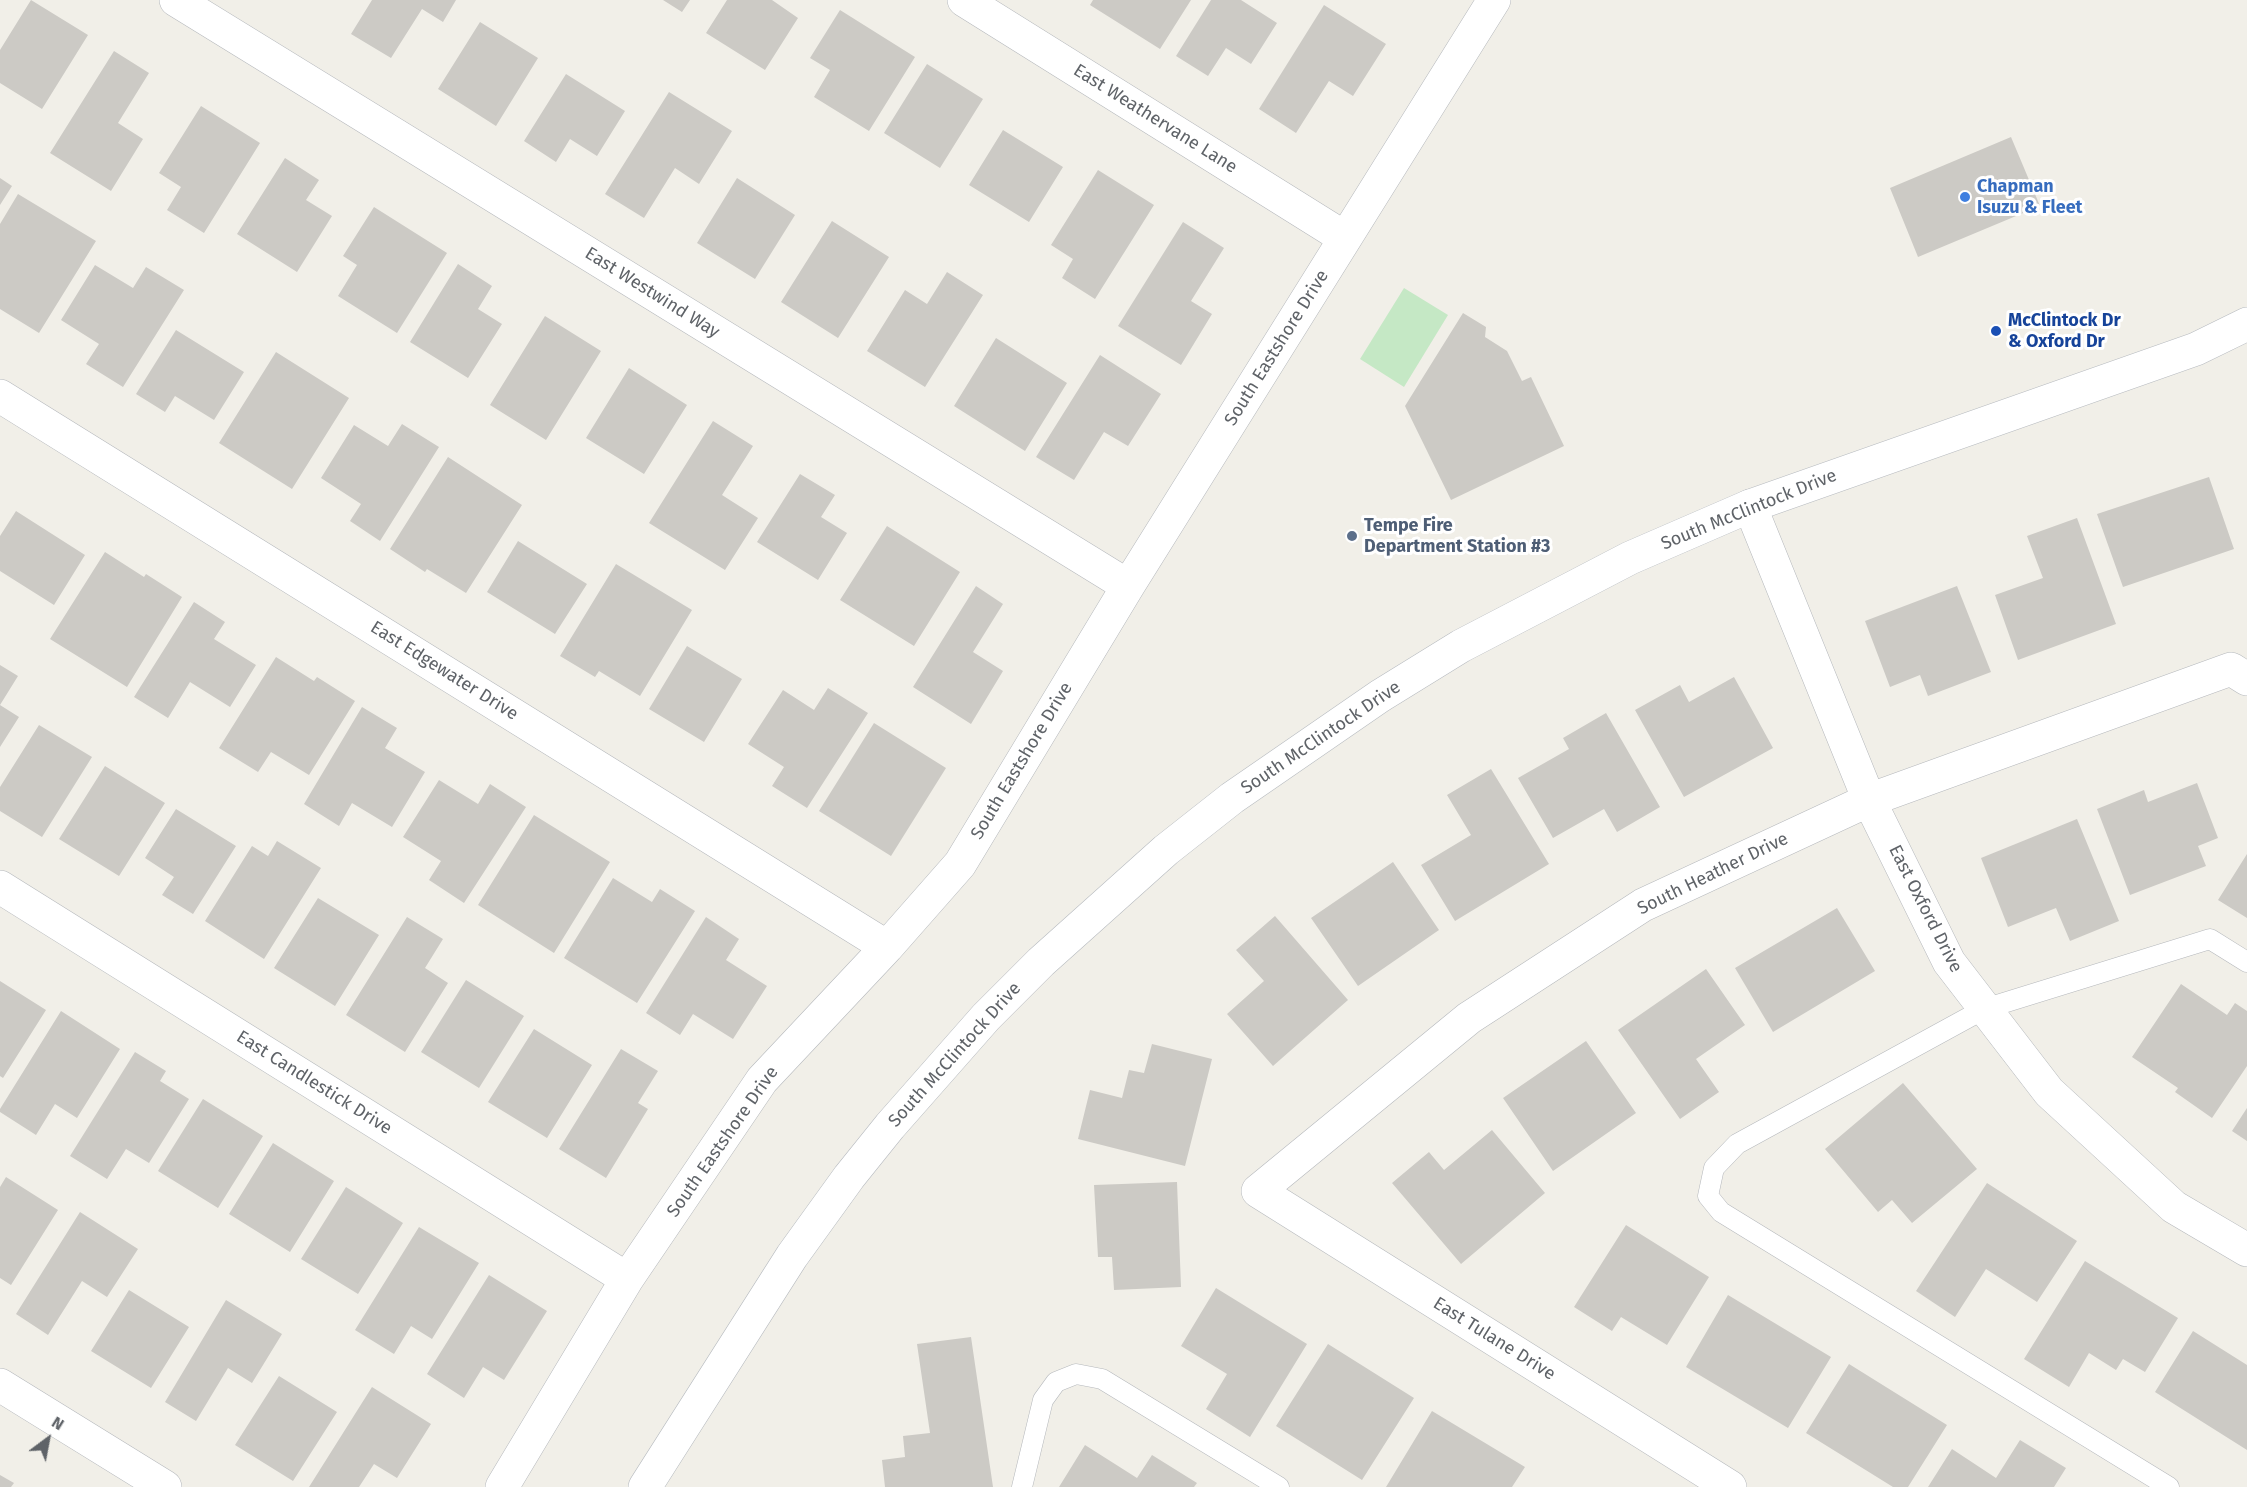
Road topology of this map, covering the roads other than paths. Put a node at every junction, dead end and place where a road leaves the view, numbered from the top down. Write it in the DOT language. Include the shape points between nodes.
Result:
graph roads {
  1 [pos="176,0"];
  2 [pos="964,0"];
  3 [pos="1494,0"];
  4 [pos="1345,238"];
  5 [pos="2247,324"];
  6 [pos="0,396"];
  7 [pos="1750,506"];
  8 [pos="1128,586"];
  9 [pos="2239,674"];
  10 [pos="1869,800"];
  11 [pos="0,887"];
  12 [pos="887,947"];
  13 [pos="2247,962"];
  14 [pos="1984,1008"];
  15 [pos="1258,1191"];
  16 [pos="2247,1250"];
  17 [pos="627,1279"];
  18 [pos="0,1384"];
  19 [pos="165,1487"];
  20 [pos="502,1487"];
  21 [pos="645,1487"];
  22 [pos="1022,1487"];
  23 [pos="1279,1487"];
  24 [pos="1730,1487"];
  25 [pos="2169,1487"];
  1 -- 8 [label="street, East Westwind Way"];
  2 -- 4 [label="street, East Weathervane Lane"];
  3 -- 4 [label="street, South Eastshore Drive"];
  4 -- 8 [label="street, South Eastshore Drive"];
  5 -- 7 [label="street, South McClintock Drive" via="2196,349"];
  6 -- 12 [label="street, East Edgewater Drive"];
  7 -- 10 [label="street, East Oxford Drive"];
  7 -- 21 [label="street, South McClintock Drive" via="1539,603 1370,702 1232,798 1093,914 986,1017 849,1178 780,1274"];
  8 -- 12 [label="street, South Eastshore Drive" via="960,864"];
  9 -- 10 [label="street, South Heather Drive"];
  10 -- 14 [label="street, East Oxford Drive" via="1949,962"];
  10 -- 15 [label="street, South Heather Drive" via="1643,905 1469,1018"];
  11 -- 17 [label="street, East Candlestick Drive"];
  12 -- 17 [label="street, South Eastshore Drive" via="762,1080"];
  13 -- 14 [label="lane" via="2210,939"];
  14 -- 16 [label="street, East Oxford Drive" via="2049,1092 2174,1207"];
  14 -- 25 [label="lane" via="1737,1144 1714,1168 1708,1196 1721,1212"];
  15 -- 24 [label="street, East Tulane Drive"];
  17 -- 20 [label="street, South Eastshore Drive"];
  18 -- 19 [label="street"];
  22 -- 23 [label="lane" via="1043,1400 1056,1382 1076,1374 1102,1379"];
}
